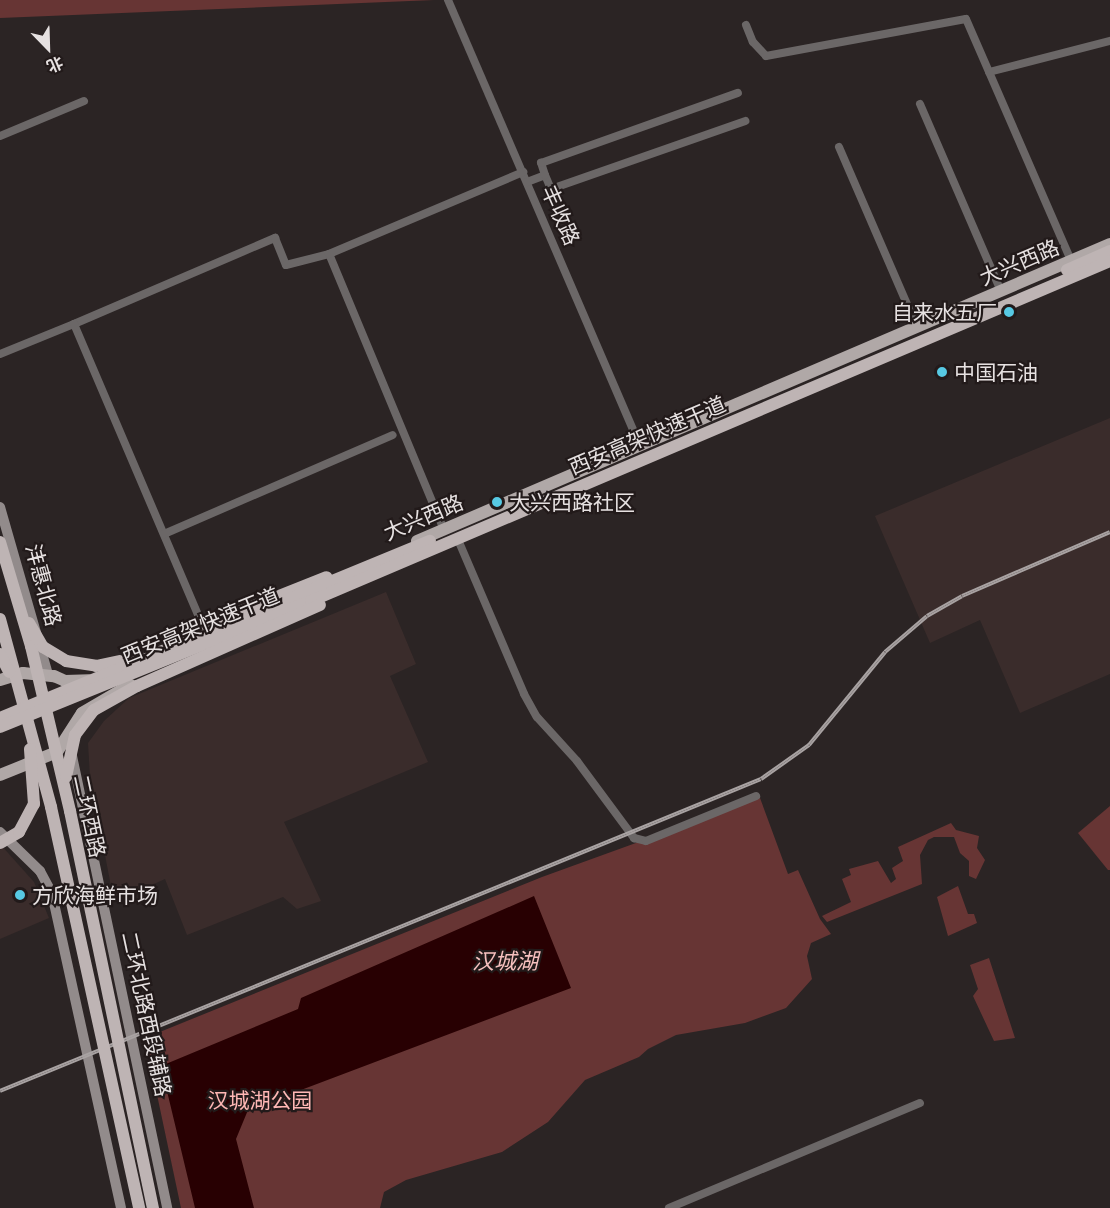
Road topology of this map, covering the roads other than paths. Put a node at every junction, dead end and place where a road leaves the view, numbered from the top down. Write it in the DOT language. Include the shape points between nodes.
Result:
graph roads {
  1 [pos="448,0"];
  2 [pos="746,25"];
  3 [pos="1110,41"];
  4 [pos="989,72"];
  5 [pos="738,93"];
  6 [pos="84,100"];
  7 [pos="920,104"];
  8 [pos="745,121"];
  9 [pos="0,136"];
  10 [pos="839,147"];
  11 [pos="523,172"];
  12 [pos="545,175"];
  13 [pos="527,182"];
  14 [pos="1110,244"];
  15 [pos="1110,251"];
  16 [pos="329,254"];
  17 [pos="1071,261"];
  18 [pos="1110,263"];
  19 [pos="1001,291"];
  20 [pos="74,324"];
  21 [pos="917,327"];
  22 [pos="0,354"];
  23 [pos="393,435"];
  24 [pos="640,446"];
  25 [pos="0,507"];
  26 [pos="444,530"];
  27 [pos="164,534"];
  28 [pos="0,542"];
  29 [pos="459,542"];
  30 [pos="7,561"];
  31 [pos="391,563"];
  32 [pos="0,619"];
  33 [pos="205,631"];
  34 [pos="0,654"];
  35 [pos="48,674"];
  36 [pos="0,680"];
  37 [pos="0,718"];
  38 [pos="28,718"];
  39 [pos="74,722"];
  40 [pos="0,727"];
  41 [pos="0,775"];
  42 [pos="756,796"];
  43 [pos="70,811"];
  44 [pos="0,832"];
  45 [pos="0,843"];
  46 [pos="920,1103"];
  47 [pos="121,1208"];
  48 [pos="139,1208"];
  49 [pos="153,1208"];
  50 [pos="167,1208"];
  51 [pos="669,1208"];
  1 -- 11 [label="street, 丰收路"];
  2 -- 4 [label="street" via="753,42 766,56 966,19"];
  3 -- 4 [label="street"];
  4 -- 17 [label="street"];
  5 -- 12 [label="street" via="541,163"];
  6 -- 9 [label="street"];
  7 -- 19 [label="street"];
  8 -- 12 [label="street" via="550,189"];
  10 -- 21 [label="street"];
  11 -- 13 [label="street, 丰收路"];
  11 -- 16 [label="street"];
  12 -- 13 [label="street"];
  13 -- 24 [label="street, 丰收路"];
  14 -- 17 [label="main road, 大兴西路"];
  15 -- 31 [label="highway, 西安高架快速干道, bridge"];
  16 -- 20 [label="street" via="286,265 275,238"];
  16 -- 26 [label="street"];
  17 -- 19 [label="main road, 大兴西路"];
  18 -- 29 [label="main road, 大兴西路"];
  18 -- 31 [label="highway, 西安高架快速干道, bridge"];
  19 -- 21 [label="main road, 大兴西路"];
  20 -- 22 [label="street"];
  20 -- 27 [label="street"];
  21 -- 24 [label="main road, 大兴西路"];
  23 -- 27 [label="street"];
  24 -- 26 [label="main road, 大兴西路"];
  25 -- 35 [label="main road, 沣惠北路"];
  26 -- 33 [label="main road, 大兴西路"];
  27 -- 33 [label="street"];
  28 -- 30 [label="highway, 二环西路, bridge"];
  29 -- 39 [label="main road, 大兴西路" via="111,693"];
  29 -- 42 [label="street" via="528,702 634,838 646,841"];
  30 -- 31 [label="highway, bridge" via="23,612 43,647 74,664 96,666 113,664 287,590"];
  30 -- 43 [label="highway, 二环西路, bridge"];
  31 -- 37 [label="highway, 西安高架快速干道, bridge"];
  31 -- 40 [label="highway, 西安高架快速干道, bridge"];
  31 -- 43 [label="highway, bridge" via="301,615 137,686 94,710 75,735 67,760"];
  32 -- 38 [label="highway, 二环西路, bridge"];
  33 -- 35 [label="main road, 大兴西路" via="84,682 64,681"];
  34 -- 38 [label="highway, bridge"];
  35 -- 36 [label="main road, 大兴西路" via="23,673"];
  35 -- 39 [label="main road" via="65,691"];
  38 -- 45 [label="highway, bridge" via="34,804 19,832"];
  38 -- 48 [label="highway, 二环西路, bridge"];
  39 -- 41 [label="main road" via="57,752"];
  39 -- 50 [label="main road, 二环北路西段辅路" via="72,761"];
  43 -- 49 [label="highway, 二环西路, bridge"];
  44 -- 47 [label="main road" via="40,871 52,894"];
  46 -- 51 [label="street"];
}
